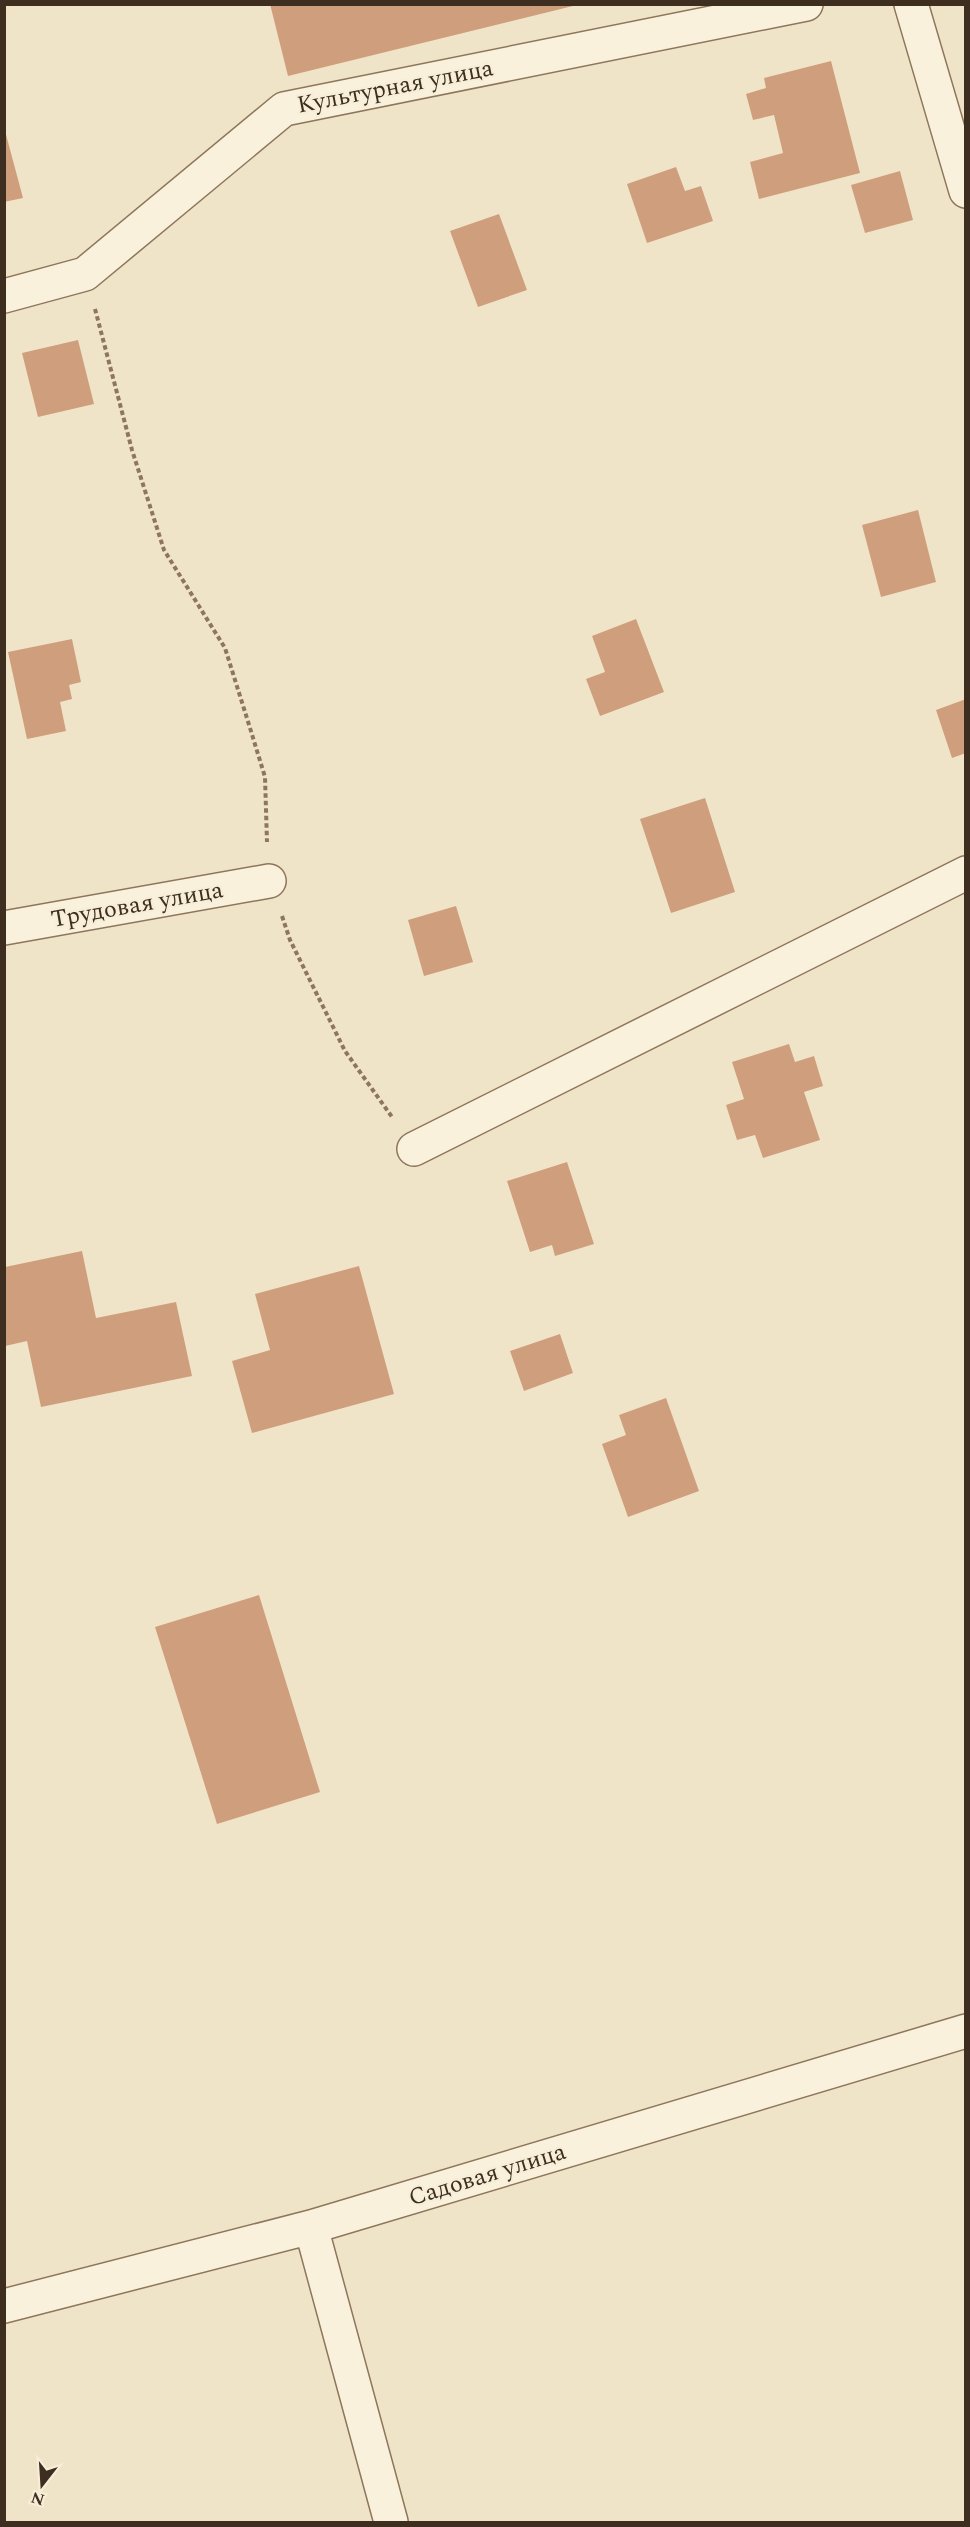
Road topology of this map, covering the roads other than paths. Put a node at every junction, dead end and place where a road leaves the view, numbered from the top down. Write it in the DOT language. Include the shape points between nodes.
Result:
graph roads {
  1 [pos="806,4"];
  2 [pos="911,4"];
  3 [pos="966,191"];
  4 [pos="4,296"];
  5 [pos="966,873"];
  6 [pos="269,881"];
  7 [pos="4,928"];
  8 [pos="414,1149"];
  9 [pos="966,2031"];
  10 [pos="311,2227"];
  11 [pos="4,2306"];
  12 [pos="391,2523"];
  1 -- 4 [label="street, Культурная улица" via="284,109 85,274"];
  2 -- 3 [label="street"];
  5 -- 8 [label="street"];
  6 -- 7 [label="street, Трудовая улица"];
  9 -- 10 [label="street, Садовая улица"];
  10 -- 11 [label="street, Садовая улица"];
  10 -- 12 [label="street"];
}
